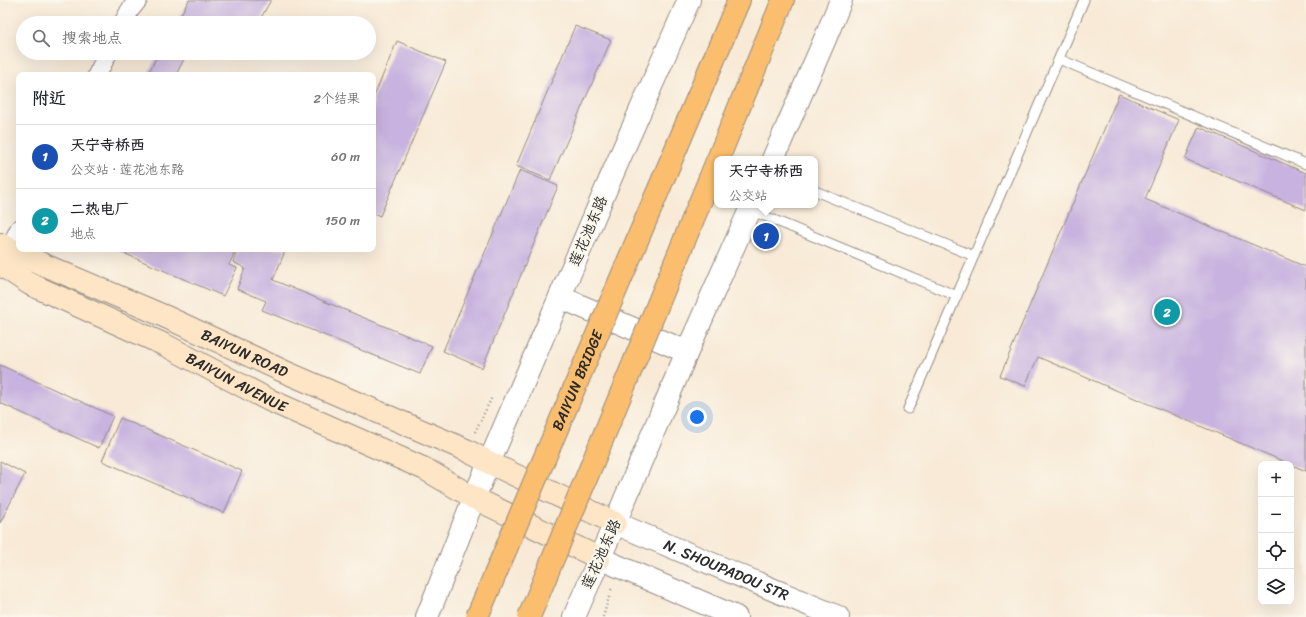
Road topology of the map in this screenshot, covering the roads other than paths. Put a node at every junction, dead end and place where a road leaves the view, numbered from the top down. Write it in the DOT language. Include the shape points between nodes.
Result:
graph roads {
  1 [pos="689,0"];
  2 [pos="739,0"];
  3 [pos="783,0"];
  4 [pos="841,0"];
  5 [pos="1084,0"];
  6 [pos="1059,59"];
  7 [pos="104,60"];
  8 [pos="98,72"];
  9 [pos="719,156"];
  10 [pos="774,156"];
  11 [pos="1306,164"];
  12 [pos="714,169"];
  13 [pos="818,192"];
  14 [pos="751,208"];
  15 [pos="16,234"];
  16 [pos="3,256"];
  17 [pos="974,256"];
  18 [pos="560,296"];
  19 [pos="957,296"];
  20 [pos="687,352"];
  21 [pos="908,409"];
  22 [pos="490,463"];
  23 [pos="474,498"];
  24 [pos="615,523"];
  25 [pos="599,558"];
  26 [pos="733,616"];
  27 [pos="427,617"];
  28 [pos="477,617"];
  29 [pos="529,617"];
  30 [pos="574,617"];
  31 [pos="838,617"];
  1 -- 18 [label="street, 莲花池东路"];
  2 -- 28 [label="highway, BAIYUN BRIDGE, bridge"];
  3 -- 9 [label="highway"];
  4 -- 10 [label="street"];
  5 -- 6 [label="lane"];
  6 -- 11 [label="lane"];
  6 -- 17 [label="lane"];
  7 -- 8 [label="street"];
  12 -- 29 [label="highway, bridge"];
  13 -- 17 [label="lane"];
  14 -- 19 [label="lane"];
  14 -- 20 [label="street, 莲花池东路"];
  15 -- 16 [label="street"];
  16 -- 22 [label="main road, BAIYUN ROAD" via="164,316"];
  16 -- 23 [label="main road, BAIYUN AVENUE" via="30,284 165,345 269,400 425,469"];
  17 -- 19 [label="lane"];
  18 -- 20 [label="street"];
  18 -- 22 [label="street, 莲花池东路"];
  19 -- 21 [label="lane"];
  20 -- 24 [label="street, 莲花池东路"];
  22 -- 23 [label="street, 莲花池东路"];
  22 -- 24 [label="main road, BAIYUN ROAD"];
  23 -- 25 [label="main road, BAIYUN AVENUE"];
  23 -- 27 [label="street"];
  24 -- 25 [label="street, 莲花池东路"];
  24 -- 31 [label="street, N. SHOUPADOU STR"];
  25 -- 26 [label="street"];
  25 -- 30 [label="street, 莲花池东路"];
}
